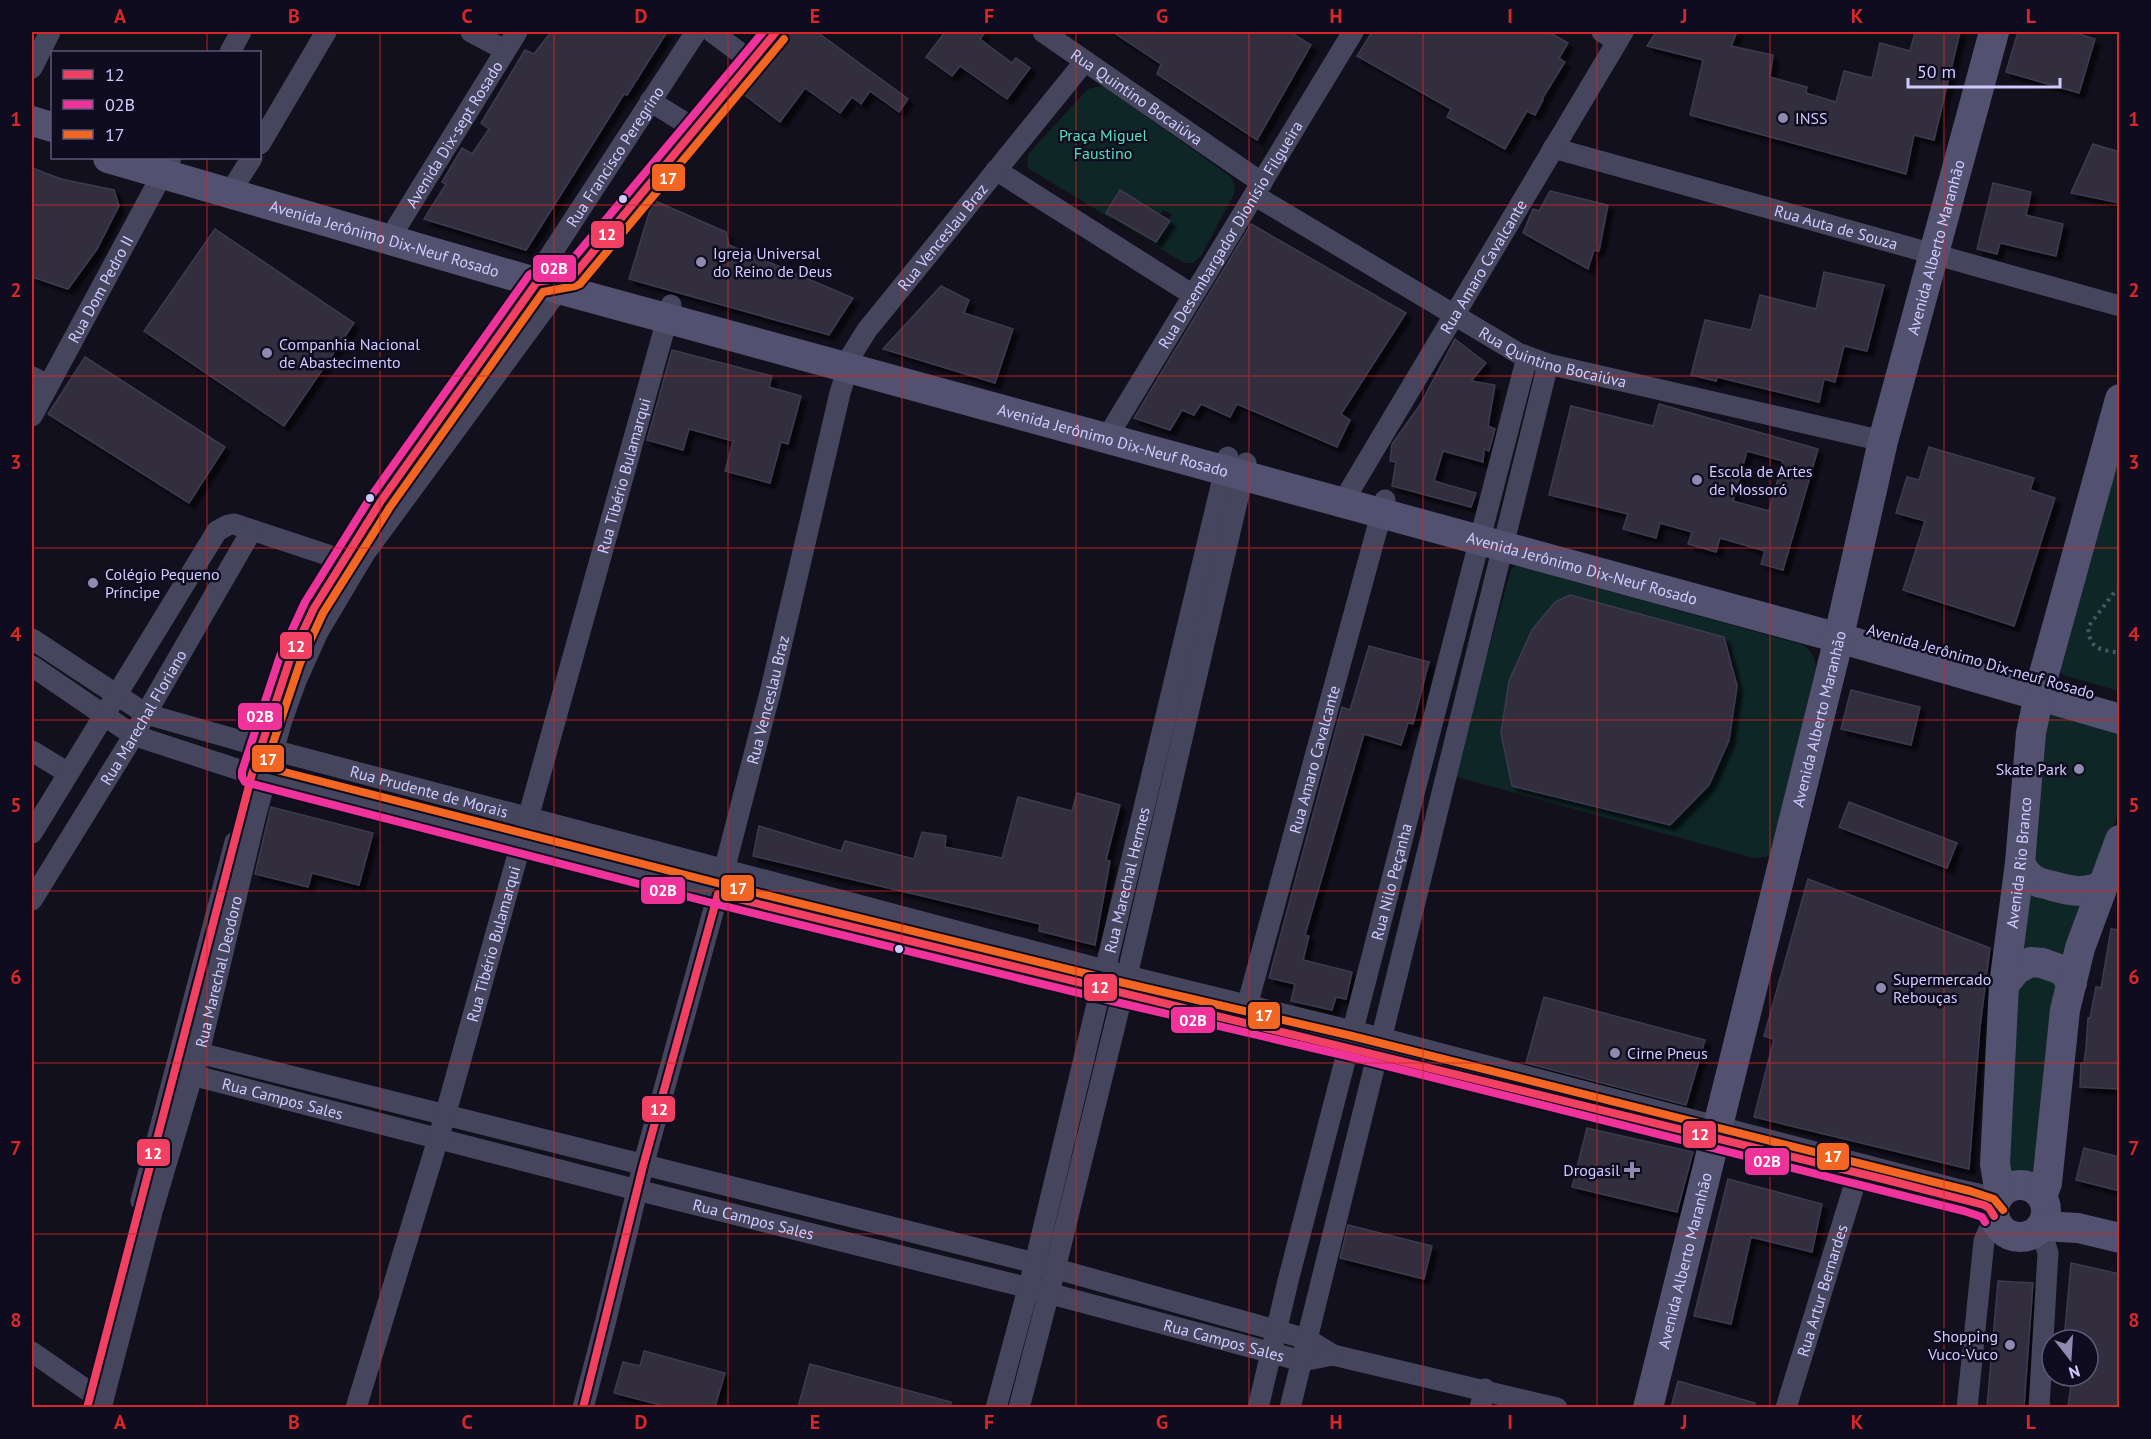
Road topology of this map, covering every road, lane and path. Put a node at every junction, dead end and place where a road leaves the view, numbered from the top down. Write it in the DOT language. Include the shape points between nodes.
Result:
graph roads {
  1 [pos="50,32"];
  2 [pos="242,32"];
  3 [pos="326,32"];
  4 [pos="471,32"];
  5 [pos="517,32"];
  6 [pos="696,32"];
  7 [pos="712,32"];
  8 [pos="776,32"];
  9 [pos="1043,32"];
  10 [pos="1353,32"];
  11 [pos="1994,32"];
  12 [pos="1614,35"];
  13 [pos="505,50"];
  14 [pos="231,51"];
  15 [pos="751,61"];
  16 [pos="1085,61"];
  17 [pos="32,68"];
  18 [pos="650,101"];
  19 [pos="32,121"];
  20 [pos="51,127"];
  21 [pos="695,129"];
  22 [pos="32,136"];
  23 [pos="51,142"];
  24 [pos="261,142"];
  25 [pos="1553,148"];
  26 [pos="122,159"];
  27 [pos="165,162"];
  28 [pos="996,170"];
  29 [pos="240,177"];
  30 [pos="1258,189"];
  31 [pos="393,232"];
  32 [pos="1934,255"];
  33 [pos="553,278"];
  34 [pos="1193,296"];
  35 [pos="2120,306"];
  36 [pos="669,311"];
  37 [pos="1454,315"];
  38 [pos="1527,357"];
  39 [pos="850,361"];
  40 [pos="1548,364"];
  41 [pos="40,381"];
  42 [pos="2120,399"];
  43 [pos="32,416"];
  44 [pos="1111,432"];
  45 [pos="1884,441"];
  46 [pos="1236,466"];
  47 [pos="1348,496"];
  48 [pos="1384,506"];
  49 [pos="252,530"];
  50 [pos="1493,536"];
  51 [pos="350,562"];
  52 [pos="2120,589"];
  53 [pos="1841,630"];
  54 [pos="32,639"];
  55 [pos="2120,653"];
  56 [pos="32,666"];
  57 [pos="2040,689"];
  58 [pos="117,695"];
  59 [pos="2120,701"];
  60 [pos="146,714"];
  61 [pos="104,716"];
  62 [pos="2120,719"];
  63 [pos="133,735"];
  64 [pos="267,748"];
  65 [pos="32,751"];
  66 [pos="68,773"];
  67 [pos="259,776"];
  68 [pos="527,818"];
  69 [pos="32,833"];
  70 [pos="2120,840"];
  71 [pos="521,842"];
  72 [pos="2020,863"];
  73 [pos="724,869"];
  74 [pos="2102,885"];
  75 [pos="718,894"];
  76 [pos="32,900"];
  77 [pos="1103,979"];
  78 [pos="2072,983"];
  79 [pos="1124,985"];
  80 [pos="2004,985"];
  81 [pos="1245,1013"];
  82 [pos="1351,1039"];
  83 [pos="1379,1046"];
  84 [pos="189,1051"];
  85 [pos="183,1073"];
  86 [pos="445,1116"];
  87 [pos="1718,1133"];
  88 [pos="438,1140"];
  89 [pos="643,1166"];
  90 [pos="1858,1173"];
  91 [pos="637,1190"];
  92 [pos="1996,1206"];
  93 [pos="2042,1212"];
  94 [pos="2120,1224"];
  95 [pos="2120,1238"];
  96 [pos="1045,1266"];
  97 [pos="1039,1291"];
  98 [pos="1277,1331"];
  99 [pos="1307,1339"];
  100 [pos="32,1352"];
  101 [pos="1272,1353"];
  102 [pos="1333,1355"];
  103 [pos="1302,1361"];
  104 [pos="1483,1398"];
  105 [pos="96,1402"];
  106 [pos="356,1407"];
  107 [pos="583,1407"];
  108 [pos="996,1407"];
  109 [pos="1019,1407"];
  110 [pos="1258,1407"];
  111 [pos="1290,1407"];
  112 [pos="1557,1407"];
  113 [pos="1648,1407"];
  114 [pos="1786,1407"];
  115 [pos="1967,1407"];
  116 [pos="2039,1407"];
  1 -- 17 [label="street"];
  2 -- 14 [label="street"];
  3 -- 24 [label="street"];
  4 -- 13 [label="street"];
  5 -- 13 [label="street, Avenida Dix-sept Rosado"];
  6 -- 18 [label="street, Rua Francisco Peregrino"];
  7 -- 15 [label="street"];
  8 -- 15 [label="street"];
  9 -- 16 [label="street, Rua Quintino Bocaiúva"];
  10 -- 30 [label="street, Rua Desembargador Dionísio Filgueira"];
  11 -- 32 [label="main road, Avenida Alberto Maranhão"];
  12 -- 25 [label="street, Rua Amaro Cavalcante"];
  13 -- 31 [label="street, Avenida Dix-sept Rosado"];
  15 -- 21 [label="street"];
  16 -- 28 [label="street, Rua Venceslau Braz"];
  16 -- 30 [label="street, Rua Quintino Bocaiúva"];
  18 -- 21 [label="street"];
  18 -- 33 [label="street, Rua Francisco Peregrino"];
  19 -- 20 [label="main road"];
  21 -- 33 [label="street"];
  22 -- 23 [label="main road"];
  25 -- 32 [label="street, Rua Auta de Souza"];
  25 -- 37 [label="street, Rua Amaro Cavalcante"];
  26 -- 27 [label="main road, Avenida Jerônimo Dix-Neuf Rosado"];
  27 -- 29 [label="main road, Avenida Jerônimo Dix-Neuf Rosado"];
  27 -- 41 [label="street, Rua Dom Pedro II"];
  28 -- 34 [label="street"];
  28 -- 39 [label="street, Rua Venceslau Braz" via="867,330"];
  29 -- 31 [label="main road, Avenida Jerônimo Dix-Neuf Rosado"];
  30 -- 34 [label="street, Rua Desembargador Dionísio Filgueira"];
  30 -- 37 [label="street, Rua Quintino Bocaiúva"];
  31 -- 33 [label="main road, Avenida Jerônimo Dix-Neuf Rosado"];
  32 -- 35 [label="street, Rua Auta de Souza"];
  32 -- 45 [label="main road, Avenida Alberto Maranhão"];
  33 -- 36 [label="main road, Avenida Jerônimo Dix-Neuf Rosado"];
  33 -- 51 [label="street, Rua Marechal Deodoro" via="381,501"];
  34 -- 44 [label="street, Rua Desembargador Dionísio Filgueira"];
  36 -- 39 [label="main road, Avenida Jerônimo Dix-Neuf Rosado"];
  36 -- 68 [label="street, Rua Tibério Bulamarqui"];
  37 -- 38 [label="street, Rua Quintino Bocaiúva"];
  37 -- 47 [label="street, Rua Amaro Cavalcante"];
  38 -- 40 [label="street, Rua Quintino Bocaiúva"];
  38 -- 50 [label="street, Rua Nilo Peçanha"];
  39 -- 44 [label="main road, Avenida Jerônimo Dix-Neuf Rosado"];
  39 -- 73 [label="street, Rua Venceslau Braz"];
  40 -- 45 [label="street, Rua Quintino Bocaiúva"];
  40 -- 50 [label="street, Rua Nilo Peçanha"];
  41 -- 43 [label="street, Rua Dom Pedro II"];
  42 -- 57 [label="main road, Avenida Rio Branco"];
  44 -- 46 [label="main road, Avenida Jerônimo Dix-Neuf Rosado"];
  45 -- 53 [label="main road, Avenida Alberto Maranhão"];
  46 -- 47 [label="main road, Avenida Jerônimo Dix-Neuf Rosado"];
  46 -- 77 [label="street, Rua Marechal Hermes"];
  46 -- 79 [label="street, Rua Marechal Hermes"];
  47 -- 48 [label="main road, Avenida Jerônimo Dix-Neuf Rosado"];
  48 -- 50 [label="main road, Avenida Jerônimo Dix-Neuf Rosado"];
  48 -- 81 [label="street, Rua Amaro Cavalcante"];
  49 -- 51 [label="street"];
  49 -- 58 [label="street, Rua Marechal Floriano" via="234,524 223,527 212,537"];
  49 -- 60 [label="street, Rua Marechal Floriano"];
  50 -- 53 [label="main road, Avenida Jerônimo Dix-Neuf Rosado"];
  50 -- 82 [label="street, Rua Nilo Peçanha"];
  50 -- 83 [label="street, Rua Nilo Peçanha"];
  51 -- 64 [label="street, Rua Marechal Deodoro"];
  52 -- 55 [label="path" via="2088,627 2089,640 2097,649"];
  53 -- 57 [label="main road, Avenida Jerônimo Dix-neuf Rosado" via="1875,629"];
  53 -- 87 [label="main road, Avenida Alberto Maranhão"];
  54 -- 58 [label="street, Rua Prudente de Morais"];
  56 -- 61 [label="street, Rua Prudente de Morais"];
  57 -- 59 [label="main road, Avenida Jerônimo Dix-neuf Rosado"];
  57 -- 62 [label="main road, Avenida Jerônimo Dix-Neuf Rosado"];
  57 -- 72 [label="main road, Avenida Rio Branco" via="2031,734"];
  58 -- 60 [label="street, Rua Prudente de Morais"];
  58 -- 61 [label="street, Rua Marechal Floriano"];
  60 -- 63 [label="street, Rua Marechal Floriano"];
  60 -- 64 [label="street, Rua Prudente de Morais"];
  61 -- 63 [label="street, Rua Prudente de Morais"];
  61 -- 66 [label="street, Rua Marechal Floriano"];
  63 -- 67 [label="street, Rua Prudente de Morais"];
  63 -- 76 [label="street, Rua Marechal Floriano"];
  64 -- 67 [label="street, Rua Marechal Deodoro"];
  64 -- 68 [label="street, Rua Prudente de Morais"];
  65 -- 66 [label="street"];
  66 -- 69 [label="street, Rua Marechal Floriano"];
  67 -- 71 [label="street, Rua Prudente de Morais"];
  67 -- 84 [label="street, Rua Marechal Deodoro" via="255,819"];
  68 -- 71 [label="street, Rua Tibério Bulamarqui"];
  68 -- 73 [label="street, Rua Prudente de Morais"];
  70 -- 74 [label="main road"];
  71 -- 75 [label="street, Rua Prudente de Morais"];
  71 -- 86 [label="street, Rua Tibério Bulamarqui"];
  72 -- 74 [label="main road" via="2027,875 2041,884 2084,893"];
  72 -- 80 [label="main road, Avenida Rio Branco"];
  73 -- 75 [label="street, Rua Venceslau Braz"];
  73 -- 77 [label="street, Rua Prudente de Morais"];
  74 -- 78 [label="main road"];
  75 -- 77 [label="street, Rua Prudente de Morais"];
  75 -- 89 [label="street, Rua Venceslau Braz"];
  77 -- 79 [label="street, Rua Prudente de Morais"];
  77 -- 96 [label="street, Rua Marechal Hermes"];
  78 -- 80 [label="main road" via="2062,970 2030,962 2016,969"];
  78 -- 93 [label="main road" via="2065,1011"];
  79 -- 81 [label="street, Rua Prudente de Morais"];
  79 -- 96 [label="street, Rua Marechal Hermes"];
  80 -- 92 [label="main road, Avenida Rio Branco"];
  81 -- 82 [label="street, Rua Prudente de Morais"];
  82 -- 83 [label="street, Rua Prudente de Morais"];
  82 -- 98 [label="street, Rua Nilo Peçanha"];
  83 -- 87 [label="street, Rua Prudente de Morais"];
  83 -- 99 [label="street, Rua Nilo Peçanha"];
  84 -- 85 [label="street, Rua Marechal Deodoro"];
  84 -- 86 [label="street, Rua Campos Sales"];
  85 -- 88 [label="street, Rua Campos Sales"];
  85 -- 105 [label="street, Rua Marechal Deodoro" via="152,1212"];
  86 -- 88 [label="street, Rua Tibério Bulamarqui"];
  86 -- 89 [label="street, Rua Campos Sales"];
  87 -- 90 [label="street, Rua Prudente de Morais"];
  87 -- 92 [label="street, Rua Prudente de Morais" via="1986,1197"];
  87 -- 113 [label="main road, Avenida Alberto Maranhão"];
  88 -- 91 [label="street, Rua Campos Sales"];
  88 -- 106 [label="street, Rua Tibério Bulamarqui"];
  89 -- 91 [label="street, Rua Venceslau Braz"];
  89 -- 96 [label="street, Rua Campos Sales"];
  90 -- 92 [label="street, Rua Prudente de Morais" via="1989,1208"];
  90 -- 114 [label="street, Rua Artur Bernardes"];
  91 -- 97 [label="street, Rua Campos Sales"];
  91 -- 107 [label="street, Rua Venceslau Braz"];
  92 -- 93 [label="main road" via="2009,1187 2026,1185 2034,1188"];
  92 -- 93 [label="main road" via="2003,1231 2019,1237 2028,1236"];
  92 -- 115 [label="street" via="1984,1241"];
  93 -- 94 [label="main road" via="2055,1206"];
  93 -- 95 [label="main road" via="2078,1228"];
  93 -- 116 [label="street" via="2048,1253"];
  96 -- 97 [label="street, Rua Marechal Hermes"];
  96 -- 98 [label="street, Rua Campos Sales"];
  97 -- 101 [label="street, Rua Campos Sales"];
  97 -- 108 [label="street, Rua Marechal Hermes"];
  97 -- 109 [label="street, Rua Marechal Hermes"];
  98 -- 99 [label="street, Rua Campos Sales"];
  98 -- 101 [label="street, Rua Nilo Peçanha"];
  99 -- 102 [label="street, Rua Campos Sales"];
  99 -- 103 [label="street, Rua Nilo Peçanha"];
  100 -- 105 [label="street"];
  101 -- 103 [label="street, Rua Campos Sales"];
  101 -- 110 [label="street, Rua Nilo Peçanha"];
  102 -- 103 [label="street, Rua Campos Sales"];
  102 -- 104 [label="street, Rua Campos Sales"];
  103 -- 111 [label="street, Rua Nilo Peçanha"];
  104 -- 112 [label="street, Rua Campos Sales"];
}
